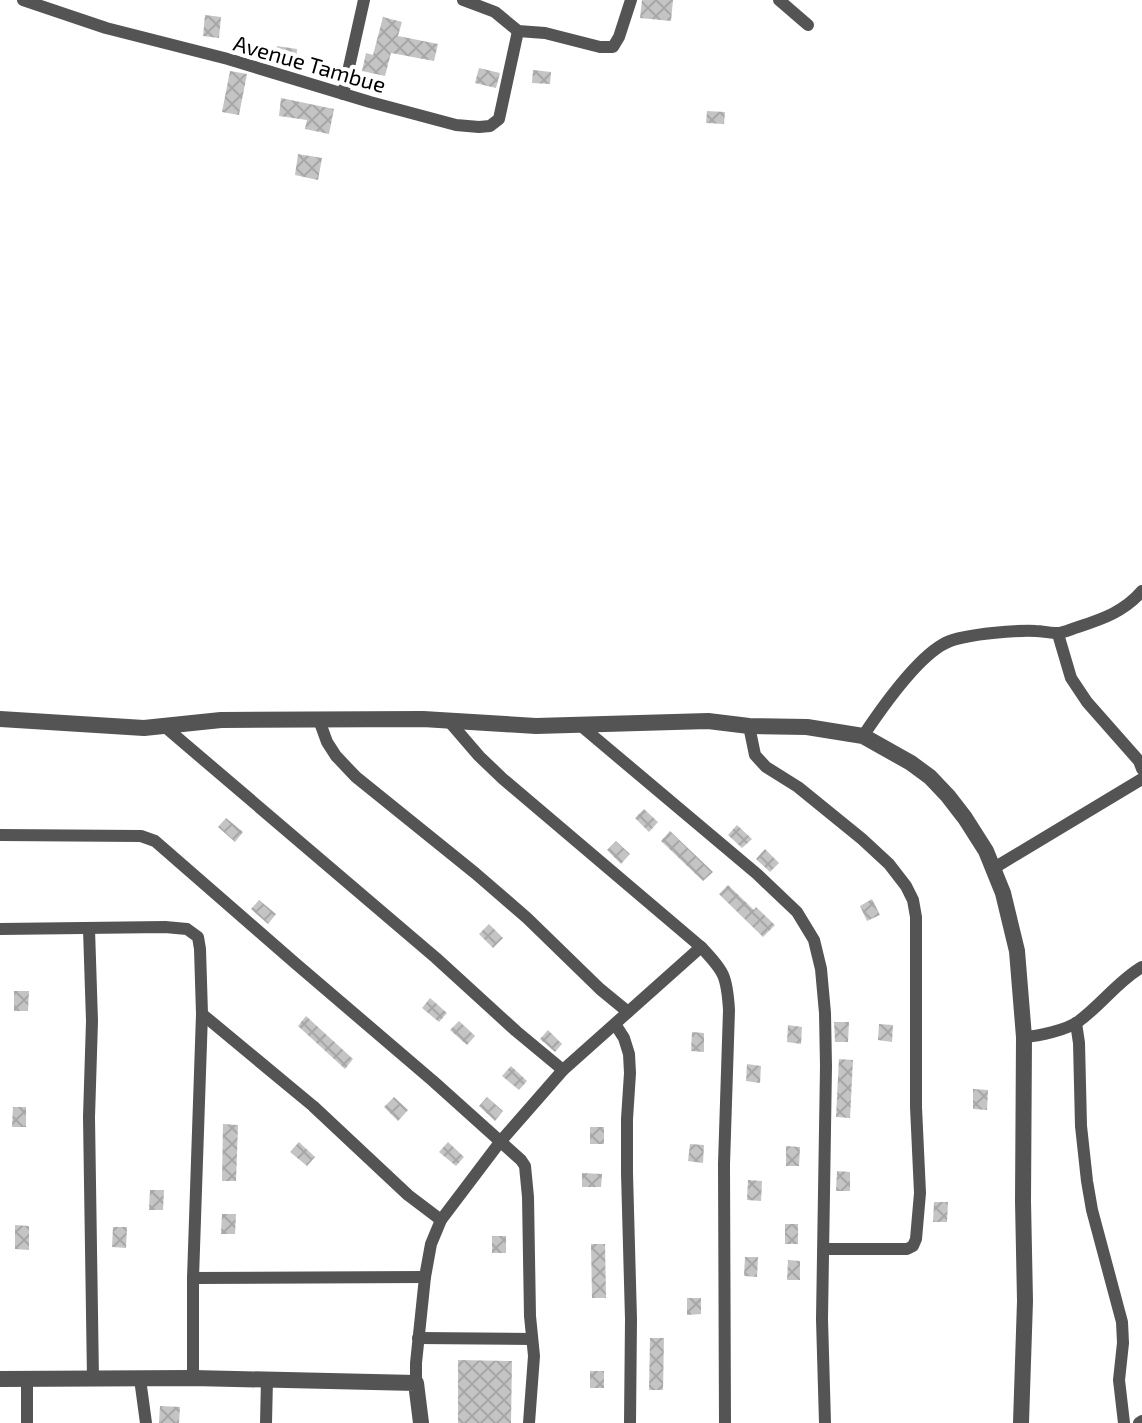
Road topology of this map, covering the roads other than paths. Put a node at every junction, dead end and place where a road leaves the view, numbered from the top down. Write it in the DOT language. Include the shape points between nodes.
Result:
graph roads {
  1 [pos="23,0"];
  2 [pos="364,0"];
  3 [pos="463,0"];
  4 [pos="631,0"];
  5 [pos="779,0"];
  6 [pos="808,25"];
  7 [pos="518,31"];
  8 [pos="343,94"];
  9 [pos="1142,591"];
  10 [pos="1058,634"];
  11 [pos="0,719"];
  12 [pos="319,720"];
  13 [pos="448,720"];
  14 [pos="580,725"];
  15 [pos="164,726"];
  16 [pos="749,726"];
  17 [pos="863,736"];
  18 [pos="1142,769"];
  19 [pos="1142,779"];
  20 [pos="0,835"];
  21 [pos="994,868"];
  22 [pos="0,929"];
  23 [pos="89,929"];
  24 [pos="701,947"];
  25 [pos="1142,967"];
  26 [pos="628,1012"];
  27 [pos="202,1014"];
  28 [pos="1076,1023"];
  29 [pos="615,1024"];
  30 [pos="1024,1037"];
  31 [pos="563,1070"];
  32 [pos="500,1142"];
  33 [pos="441,1220"];
  34 [pos="824,1249"];
  35 [pos="425,1277"];
  36 [pos="193,1278"];
  37 [pos="418,1338"];
  38 [pos="532,1339"];
  39 [pos="193,1378"];
  40 [pos="0,1379"];
  41 [pos="27,1379"];
  42 [pos="93,1379"];
  43 [pos="140,1379"];
  44 [pos="267,1379"];
  45 [pos="416,1383"];
  46 [pos="27,1423"];
  47 [pos="146,1423"];
  48 [pos="266,1423"];
  49 [pos="421,1423"];
  50 [pos="529,1423"];
  51 [pos="630,1423"];
  52 [pos="725,1423"];
  53 [pos="825,1423"];
  54 [pos="1021,1423"];
  55 [pos="1124,1423"];
  1 -- 8 [label="street, Avenue Tambue"];
  2 -- 8 [label="street"];
  3 -- 7 [label="street" via="495,12"];
  4 -- 7 [label="street" via="613,47"];
  5 -- 6 [label="street"];
  7 -- 8 [label="street, Avenue Tambue" via="499,119 490,126 456,125"];
  9 -- 10 [label="street" via="1112,614"];
  10 -- 17 [label="street" via="1038,630 948,641 898,688"];
  10 -- 18 [label="street" via="1071,678"];
  11 -- 15 [label="street"];
  12 -- 13 [label="street"];
  12 -- 15 [label="street"];
  12 -- 26 [label="street" via="336,756 356,777 475,873"];
  13 -- 14 [label="street"];
  13 -- 24 [label="street" via="503,779"];
  14 -- 16 [label="street" via="689,720"];
  14 -- 34 [label="street" via="757,874 797,912 814,940 825,1013"];
  15 -- 31 [label="street"];
  16 -- 17 [label="street" via="807,727"];
  16 -- 34 [label="street" via="755,755 889,864 906,886 916,917 916,1239 907,1249"];
  17 -- 21 [label="street" via="930,777 965,818"];
  19 -- 21 [label="street"];
  20 -- 32 [label="street" via="141,836 155,841"];
  21 -- 30 [label="street" via="1017,951"];
  22 -- 23 [label="street"];
  23 -- 27 [label="street" via="165,927 187,929 198,937"];
  23 -- 42 [label="street"];
  24 -- 26 [label="street"];
  24 -- 52 [label="street" via="724,973 728,990"];
  25 -- 28 [label="street"];
  26 -- 29 [label="street"];
  27 -- 33 [label="street"];
  27 -- 36 [label="street"];
  28 -- 30 [label="street"];
  28 -- 55 [label="street" via="1087,1181 1122,1322 1119,1380"];
  29 -- 31 [label="street"];
  29 -- 51 [label="street" via="629,1054 630,1073"];
  30 -- 54 [label="street"];
  31 -- 32 [label="street"];
  32 -- 33 [label="street"];
  32 -- 38 [label="street" via="521,1160 527,1176"];
  33 -- 35 [label="street"];
  34 -- 53 [label="street"];
  35 -- 36 [label="street"];
  35 -- 37 [label="street"];
  36 -- 39 [label="street"];
  37 -- 38 [label="street"];
  37 -- 45 [label="street"];
  38 -- 50 [label="street"];
  39 -- 43 [label="street"];
  39 -- 44 [label="street"];
  40 -- 41 [label="street"];
  41 -- 42 [label="street"];
  41 -- 46 [label="street"];
  42 -- 43 [label="street"];
  43 -- 47 [label="street"];
  44 -- 45 [label="street"];
  44 -- 48 [label="street"];
  45 -- 49 [label="street"];
}
